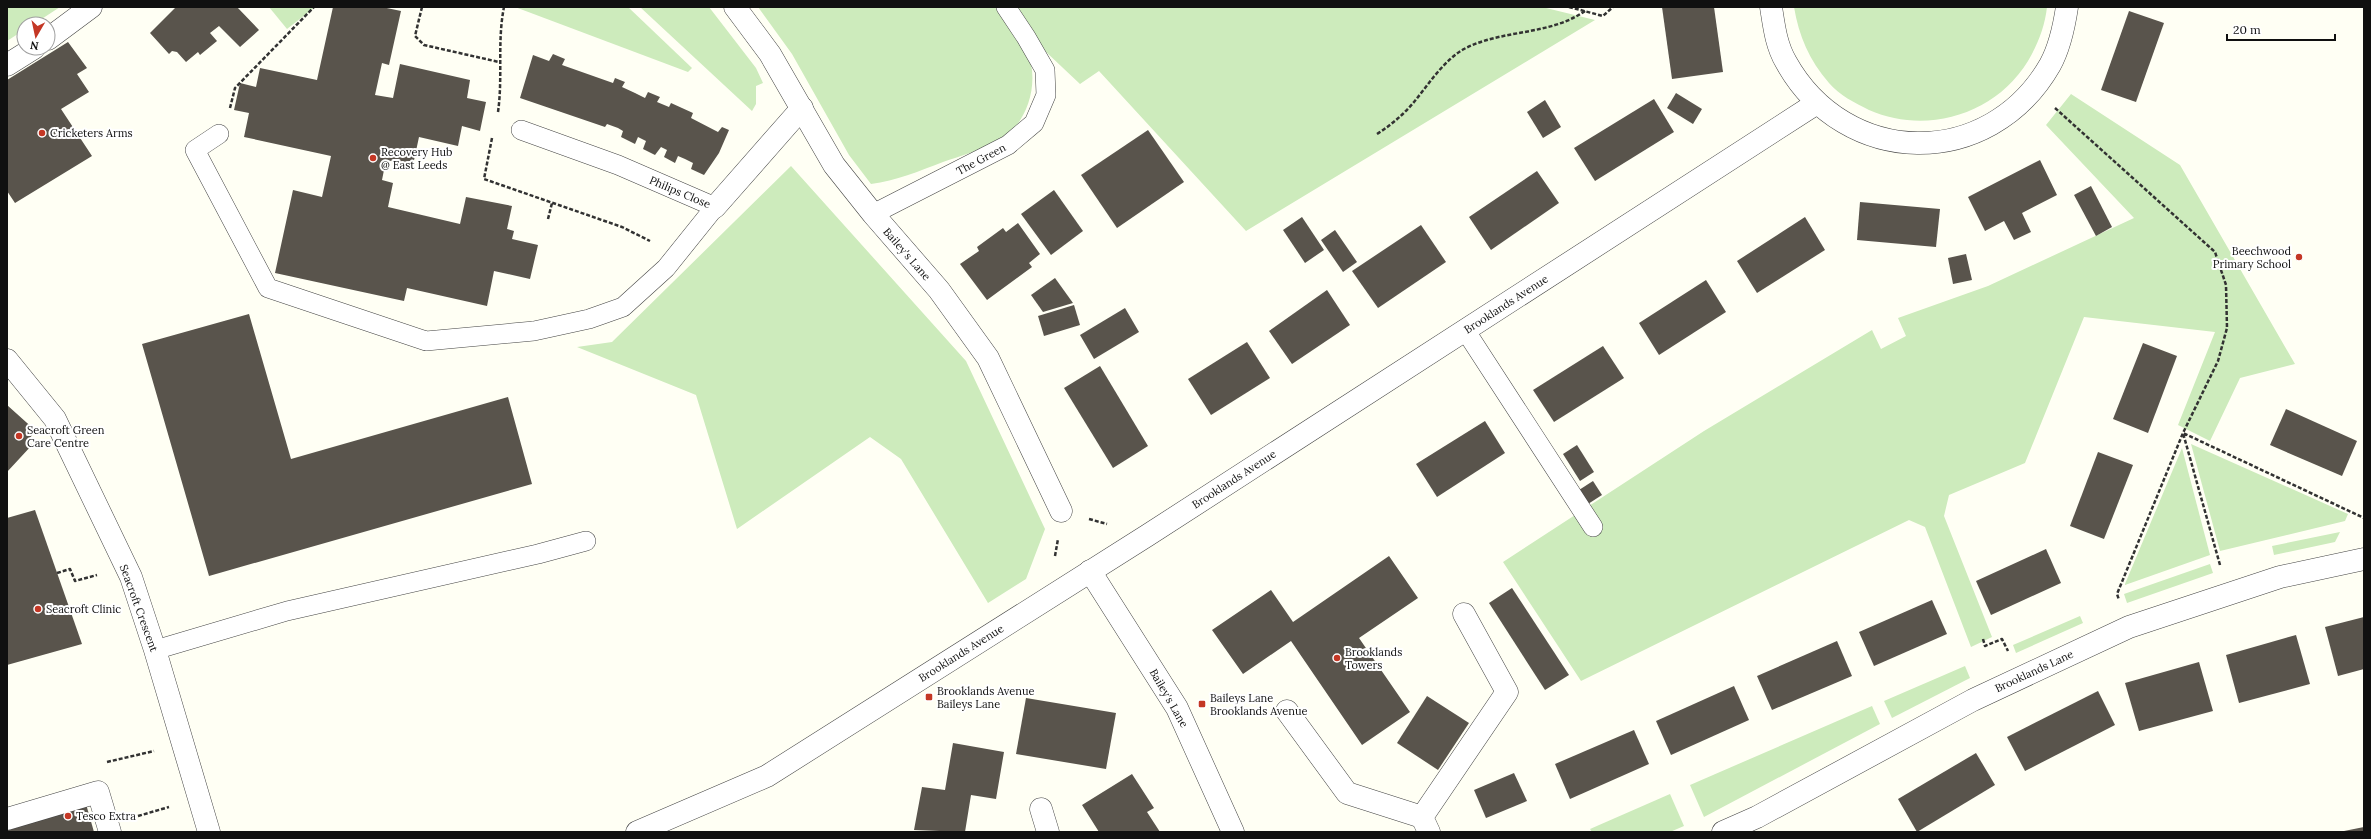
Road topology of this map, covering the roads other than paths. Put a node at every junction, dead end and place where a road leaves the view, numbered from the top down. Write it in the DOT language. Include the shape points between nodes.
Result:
graph roads {
  1 [pos="91,7"];
  2 [pos="735,7"];
  3 [pos="1006,7"];
  4 [pos="1771,7"];
  5 [pos="2067,7"];
  6 [pos="56,33"];
  7 [pos="21,56"];
  8 [pos="7,65"];
  9 [pos="1817,103"];
  10 [pos="802,108"];
  11 [pos="521,130"];
  12 [pos="219,134"];
  13 [pos="715,207"];
  14 [pos="873,214"];
  15 [pos="1465,330"];
  16 [pos="7,360"];
  17 [pos="1061,511"];
  18 [pos="1593,526"];
  19 [pos="586,541"];
  20 [pos="2364,559"];
  21 [pos="1090,571"];
  22 [pos="1464,614"];
  23 [pos="155,650"];
  24 [pos="1287,710"];
  25 [pos="1041,809"];
  26 [pos="7,818"];
  27 [pos="1426,824"];
  28 [pos="1761,825"];
  29 [pos="110,832"];
  30 [pos="209,832"];
  31 [pos="638,832"];
  32 [pos="1048,832"];
  33 [pos="1233,832"];
  34 [pos="1723,832"];
  1 -- 6 [label="street"];
  2 -- 10 [label="street, Bailey's Lane" via="770,54"];
  3 -- 14 [label="lane, The Green" via="1045,70 1046,94 1034,123 1008,145"];
  4 -- 9 [label="street" via="1775,33 1785,61 1801,86"];
  5 -- 9 [label="street" via="2061,36 2051,64 2034,89 2013,110 1988,126 1961,138 1932,143 1902,143 1873,136 1846,125"];
  7 -- 8 [label="street"];
  9 -- 15 [label="street, Brooklands Avenue"];
  10 -- 13 [label="street, Philips Close"];
  10 -- 14 [label="street, Bailey's Lane" via="834,165"];
  11 -- 13 [label="lane, Philips Close" via="618,165"];
  12 -- 13 [label="lane" via="195,150 268,288 426,340 534,331 589,319 623,307 666,268"];
  14 -- 17 [label="street, Bailey's Lane" via="939,290 988,358"];
  15 -- 18 [label="lane"];
  15 -- 21 [label="street, Brooklands Avenue"];
  16 -- 23 [label="street, Seacroft Crescent" via="55,419 126,567"];
  19 -- 23 [label="lane" via="287,611"];
  20 -- 28 [label="street, Brooklands Lane" via="2280,577 2129,627 1973,700"];
  21 -- 31 [label="street, Brooklands Avenue" via="767,776"];
  21 -- 33 [label="street, Bailey's Lane" via="1177,708"];
  22 -- 27 [label="street" via="1507,692"];
  23 -- 30 [label="street, Seacroft Crescent"];
  24 -- 27 [label="street" via="1347,793"];
  25 -- 32 [label="street"];
  26 -- 29 [label="street" via="98,792"];
  28 -- 34 [label="street, Brooklands Lane"];
}
